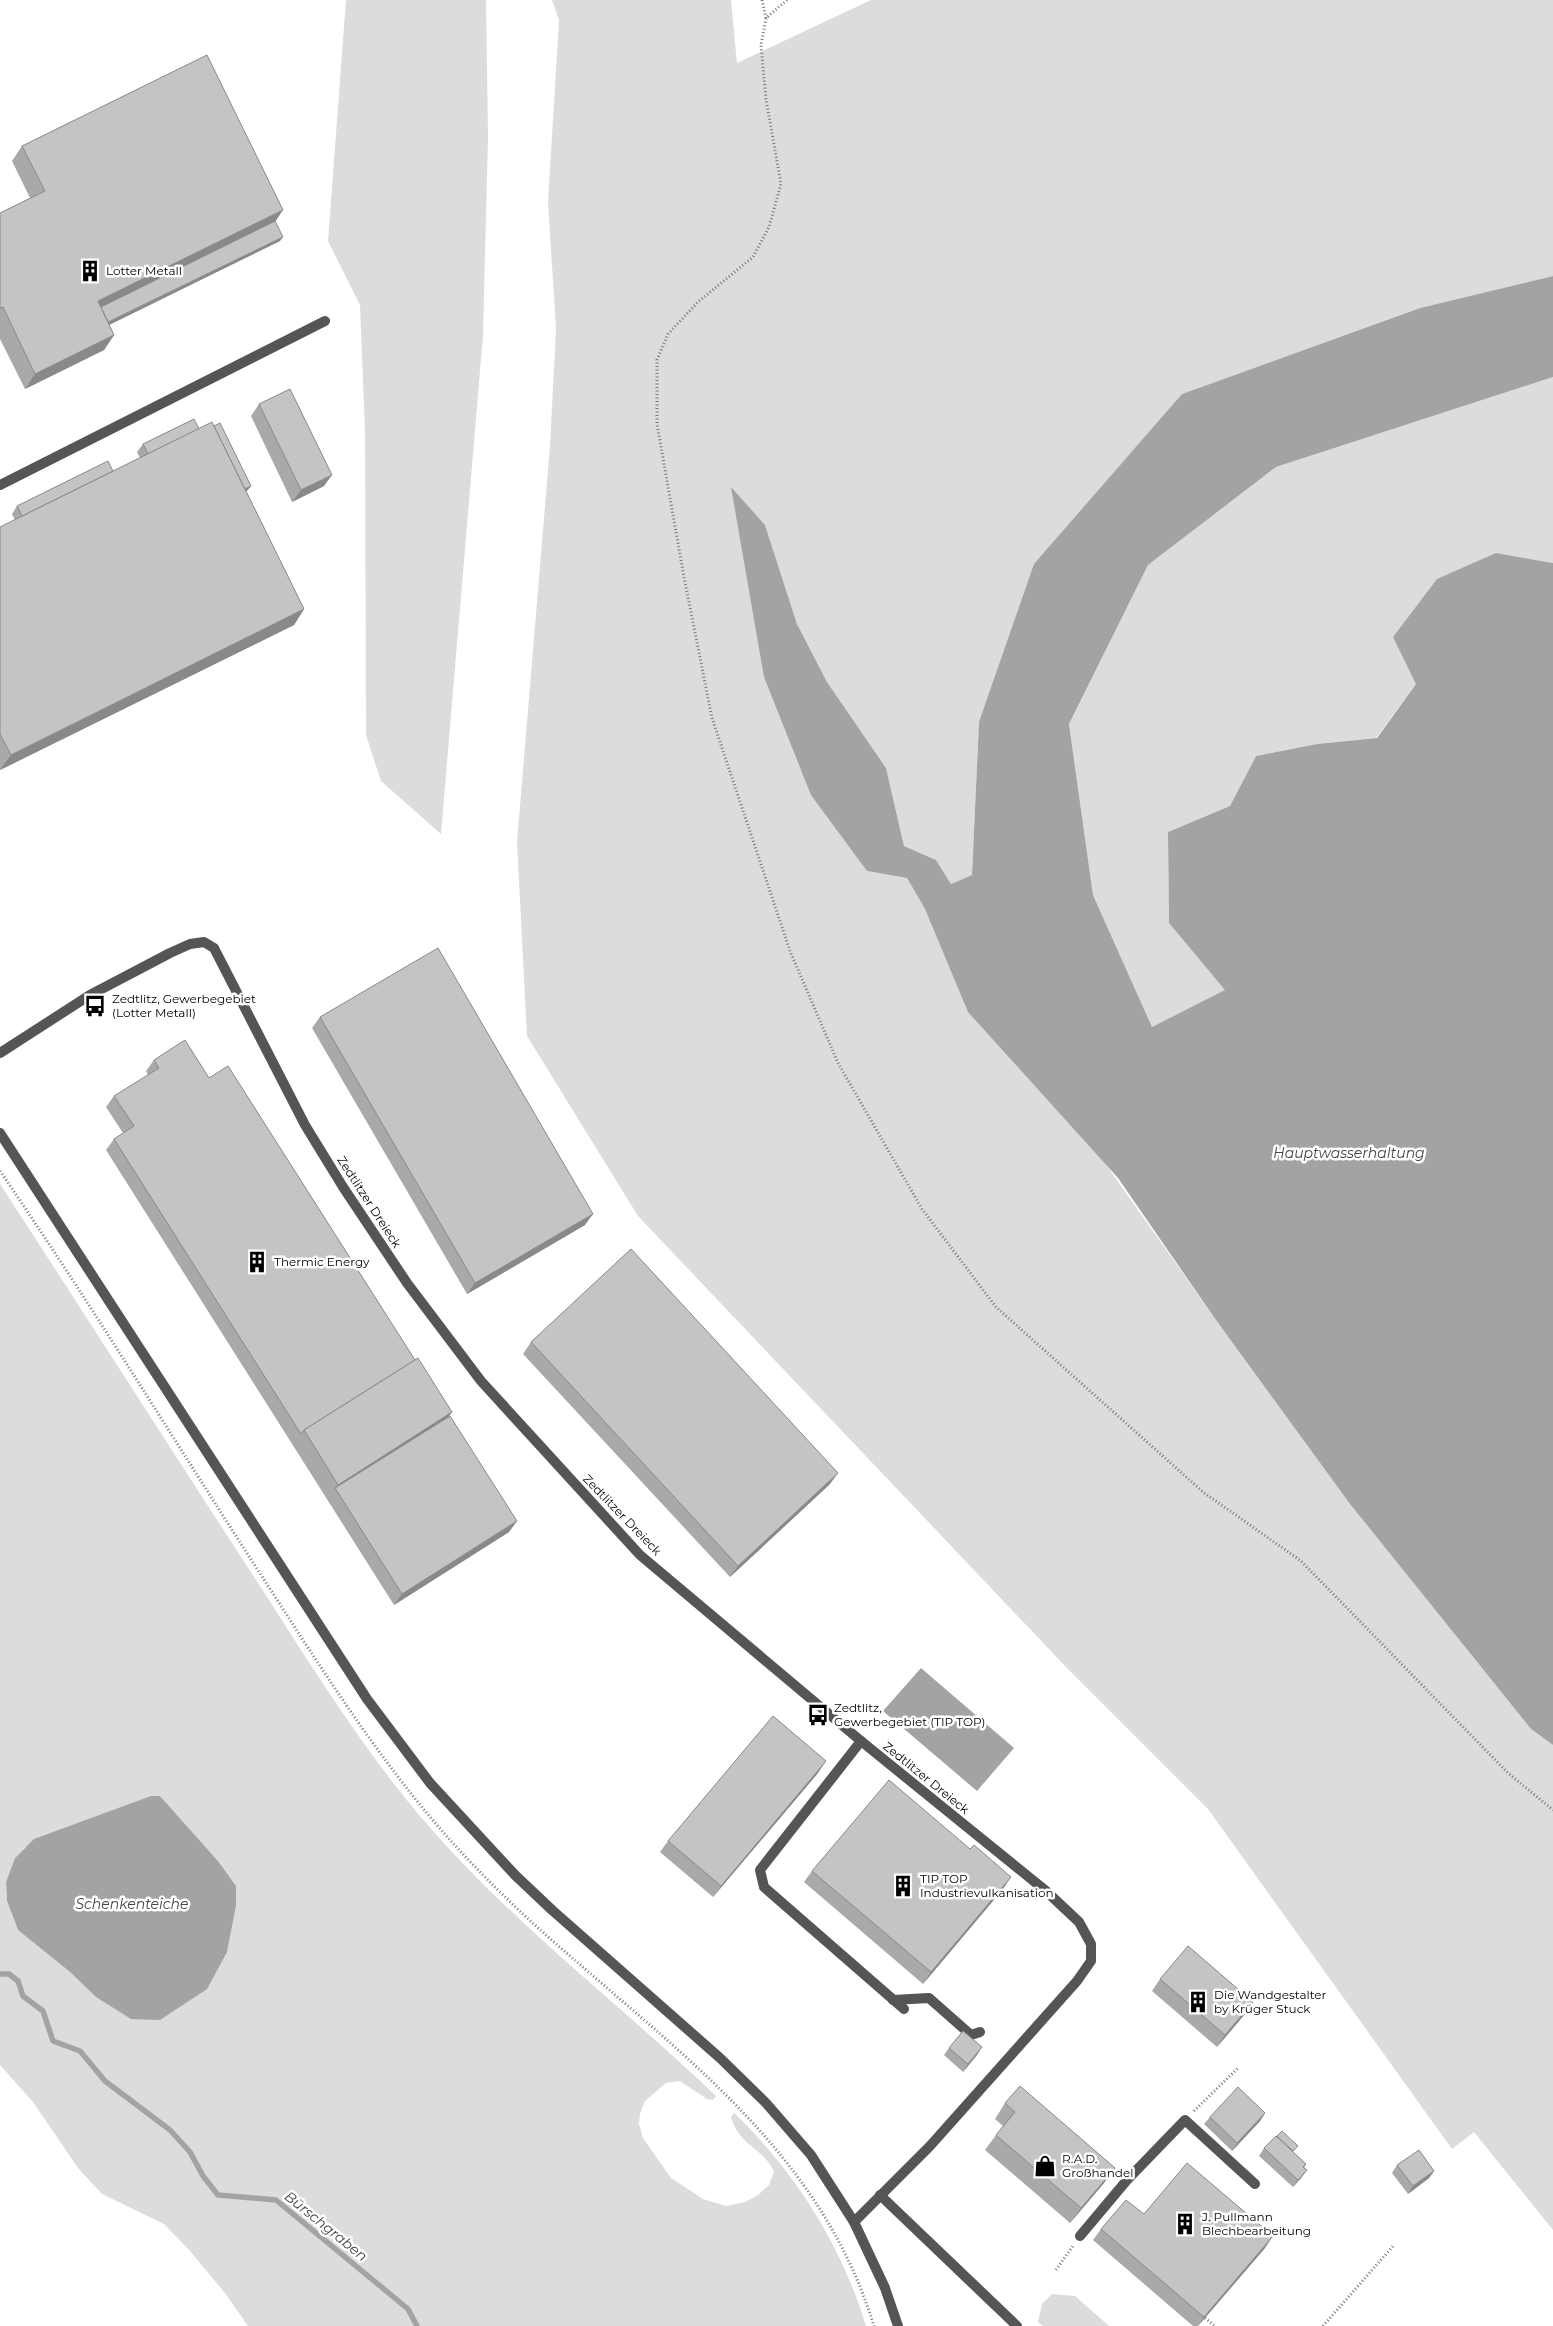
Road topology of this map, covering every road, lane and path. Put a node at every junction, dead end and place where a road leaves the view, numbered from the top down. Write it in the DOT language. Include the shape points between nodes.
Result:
graph roads {
  1 [pos="762,0"];
  2 [pos="787,0"];
  3 [pos="766,18"];
  4 [pos="325,321"];
  5 [pos="0,485"];
  6 [pos="0,1053"];
  7 [pos="0,1134"];
  8 [pos="861,1741"];
  9 [pos="1553,1810"];
  10 [pos="893,2000"];
  11 [pos="904,2009"];
  12 [pos="980,2032"];
  13 [pos="1238,2068"];
  14 [pos="1185,2120"];
  15 [pos="1255,2184"];
  16 [pos="880,2195"];
  17 [pos="854,2222"];
  18 [pos="1080,2236"];
  19 [pos="1394,2246"];
  20 [pos="1056,2270"];
  21 [pos="1205,2318"];
  22 [pos="898,2326"];
  23 [pos="1017,2326"];
  24 [pos="1215,2326"];
  25 [pos="1323,2326"];
  1 -- 3 [label="path"];
  2 -- 3 [label="path"];
  3 -- 9 [label="path" via="761,45 780,184 769,228 753,257 698,302 668,334 658,360 657,424 712,718 790,952 838,1063 922,1209 996,1307 1203,1492 1301,1561 1508,1773"];
  4 -- 5 [label="street"];
  6 -- 8 [label="street, Zedtlitzer Dreieck" via="90,995 170,953 204,942 214,948 305,1125 343,1187 407,1284 481,1381 640,1555"];
  7 -- 17 [label="street" via="367,1699 430,1783 471,1830 552,1910 720,2058 766,2103 811,2155"];
  8 -- 10 [label="street" via="760,1870 764,1887"];
  8 -- 16 [label="street, Zedtlitzer Dreieck" via="1046,1891 1079,1922 1091,1944 1091,1961 1076,1981 930,2146"];
  10 -- 11 [label="street"];
  10 -- 12 [label="street" via="929,1998 971,2035"];
  13 -- 14 [label="path"];
  14 -- 15 [label="street"];
  14 -- 18 [label="street" via="1127,2180"];
  16 -- 17 [label="street, Zedtlitzer Dreieck"];
  16 -- 23 [label="street"];
  17 -- 22 [label="street" via="885,2288"];
  18 -- 20 [label="path"];
  19 -- 25 [label="path"];
  21 -- 24 [label="path"];
}
